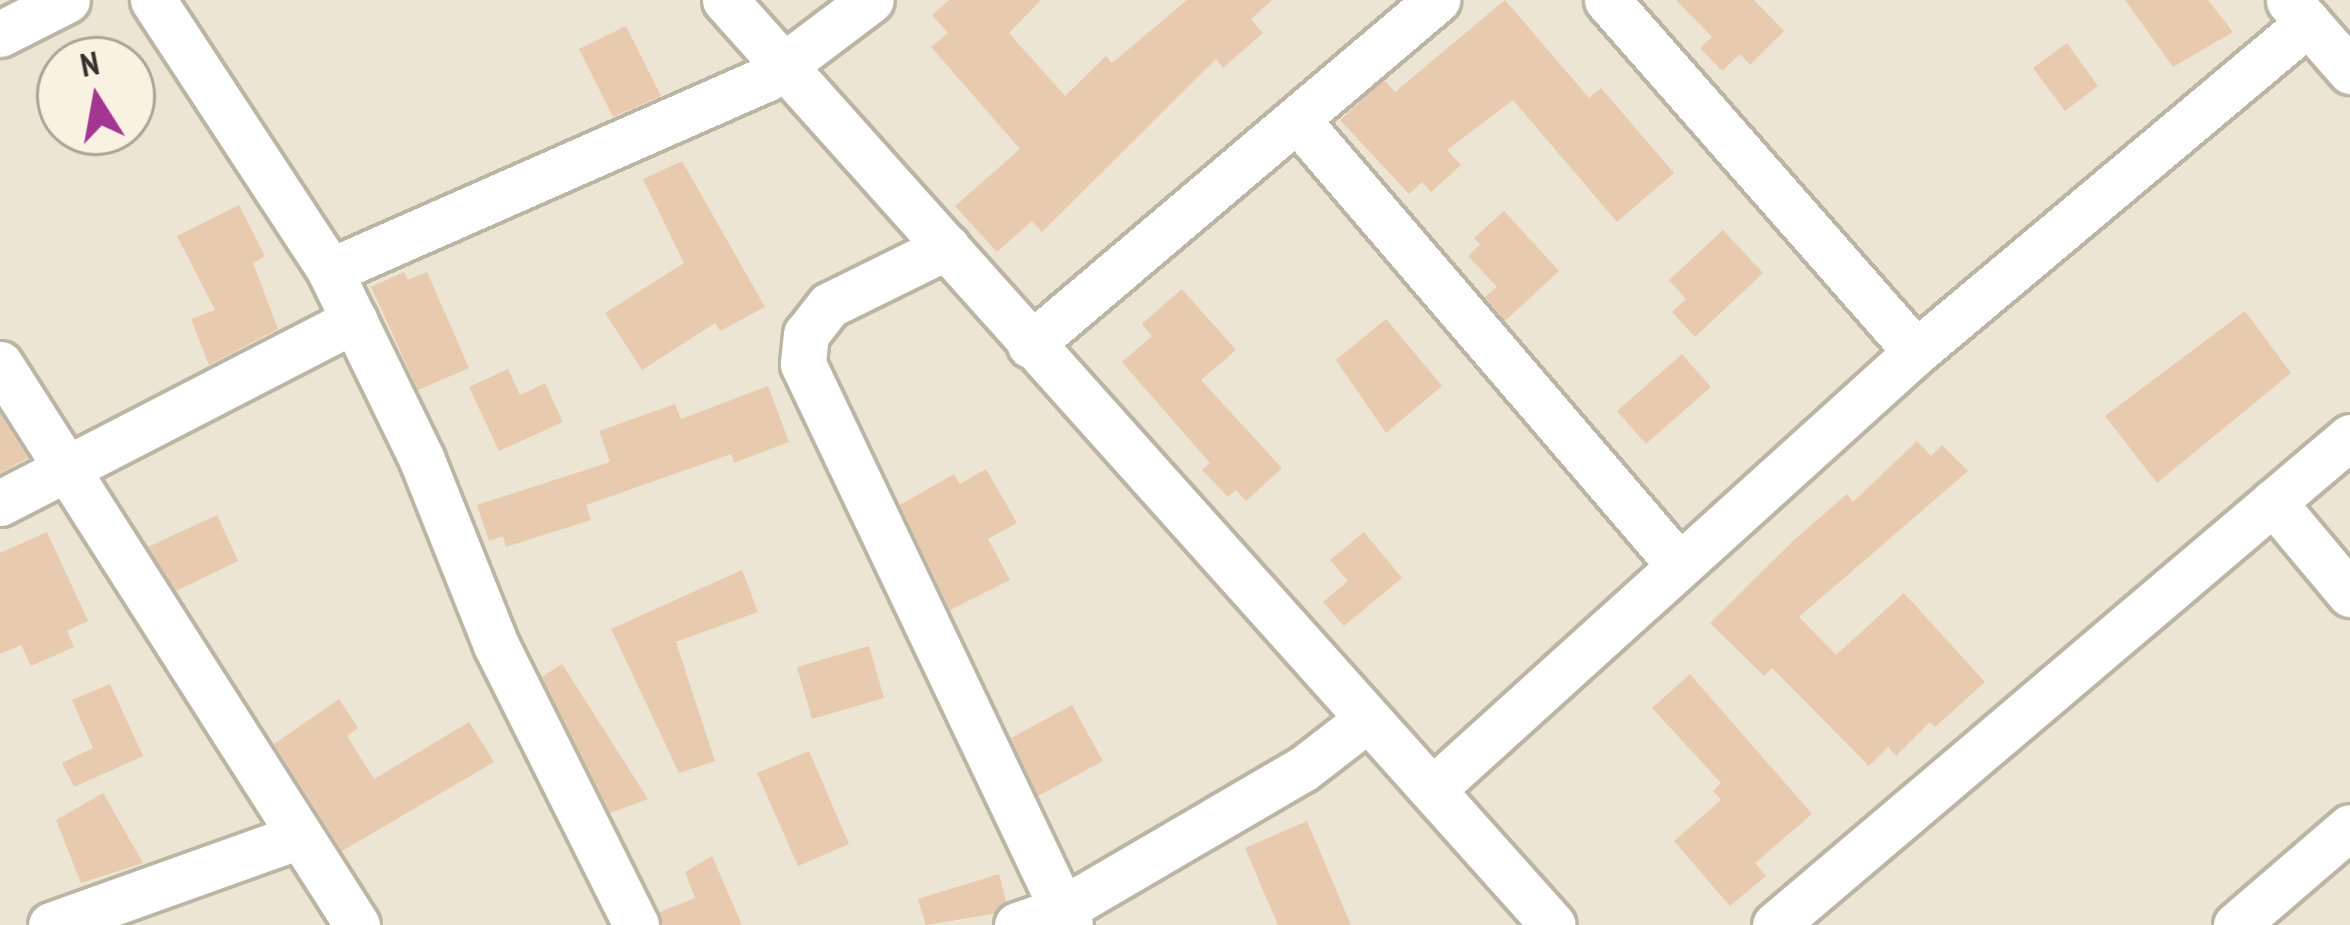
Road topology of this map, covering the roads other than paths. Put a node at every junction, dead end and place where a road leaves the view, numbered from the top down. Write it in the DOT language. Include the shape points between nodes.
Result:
graph roads {
  1 [pos="67,0"];
  2 [pos="153,0"];
  3 [pos="725,0"];
  4 [pos="871,0"];
  5 [pos="1438,0"];
  6 [pos="1607,0"];
  7 [pos="2298,12"];
  8 [pos="0,34"];
  9 [pos="785,67"];
  10 [pos="2350,71"];
  11 [pos="1299,122"];
  12 [pos="946,247"];
  13 [pos="330,271"];
  14 [pos="353,320"];
  15 [pos="1030,344"];
  16 [pos="1916,352"];
  17 [pos="0,364"];
  18 [pos="2350,437"];
  19 [pos="69,467"];
  20 [pos="0,502"];
  21 [pos="2273,502"];
  22 [pos="1678,564"];
  23 [pos="2350,594"];
  24 [pos="1365,721"];
  25 [pos="1433,789"];
  26 [pos="2350,827"];
  27 [pos="299,836"];
  28 [pos="1066,917"];
  29 [pos="51,925"];
  30 [pos="357,925"];
  31 [pos="636,925"];
  32 [pos="1017,925"];
  33 [pos="1553,925"];
  34 [pos="1775,925"];
  35 [pos="2236,925"];
  1 -- 8 [label="street"];
  2 -- 13 [label="street"];
  3 -- 9 [label="street"];
  4 -- 9 [label="street"];
  5 -- 11 [label="street"];
  6 -- 16 [label="street"];
  7 -- 10 [label="street"];
  7 -- 16 [label="street"];
  9 -- 12 [label="street"];
  9 -- 13 [label="street"];
  11 -- 15 [label="street"];
  11 -- 22 [label="street"];
  12 -- 15 [label="street"];
  12 -- 28 [label="street" via="829,305 806,334 803,364"];
  13 -- 14 [label="street"];
  14 -- 19 [label="street"];
  14 -- 31 [label="street" via="422,460 496,645"];
  15 -- 24 [label="street"];
  16 -- 22 [label="street"];
  17 -- 19 [label="street"];
  18 -- 21 [label="street"];
  19 -- 20 [label="street"];
  19 -- 27 [label="street"];
  21 -- 23 [label="street"];
  21 -- 34 [label="street"];
  22 -- 25 [label="street"];
  24 -- 25 [label="street"];
  24 -- 28 [label="street" via="1303,769"];
  25 -- 33 [label="street"];
  26 -- 35 [label="street"];
  27 -- 29 [label="street"];
  27 -- 30 [label="street"];
  28 -- 32 [label="street"];
}
